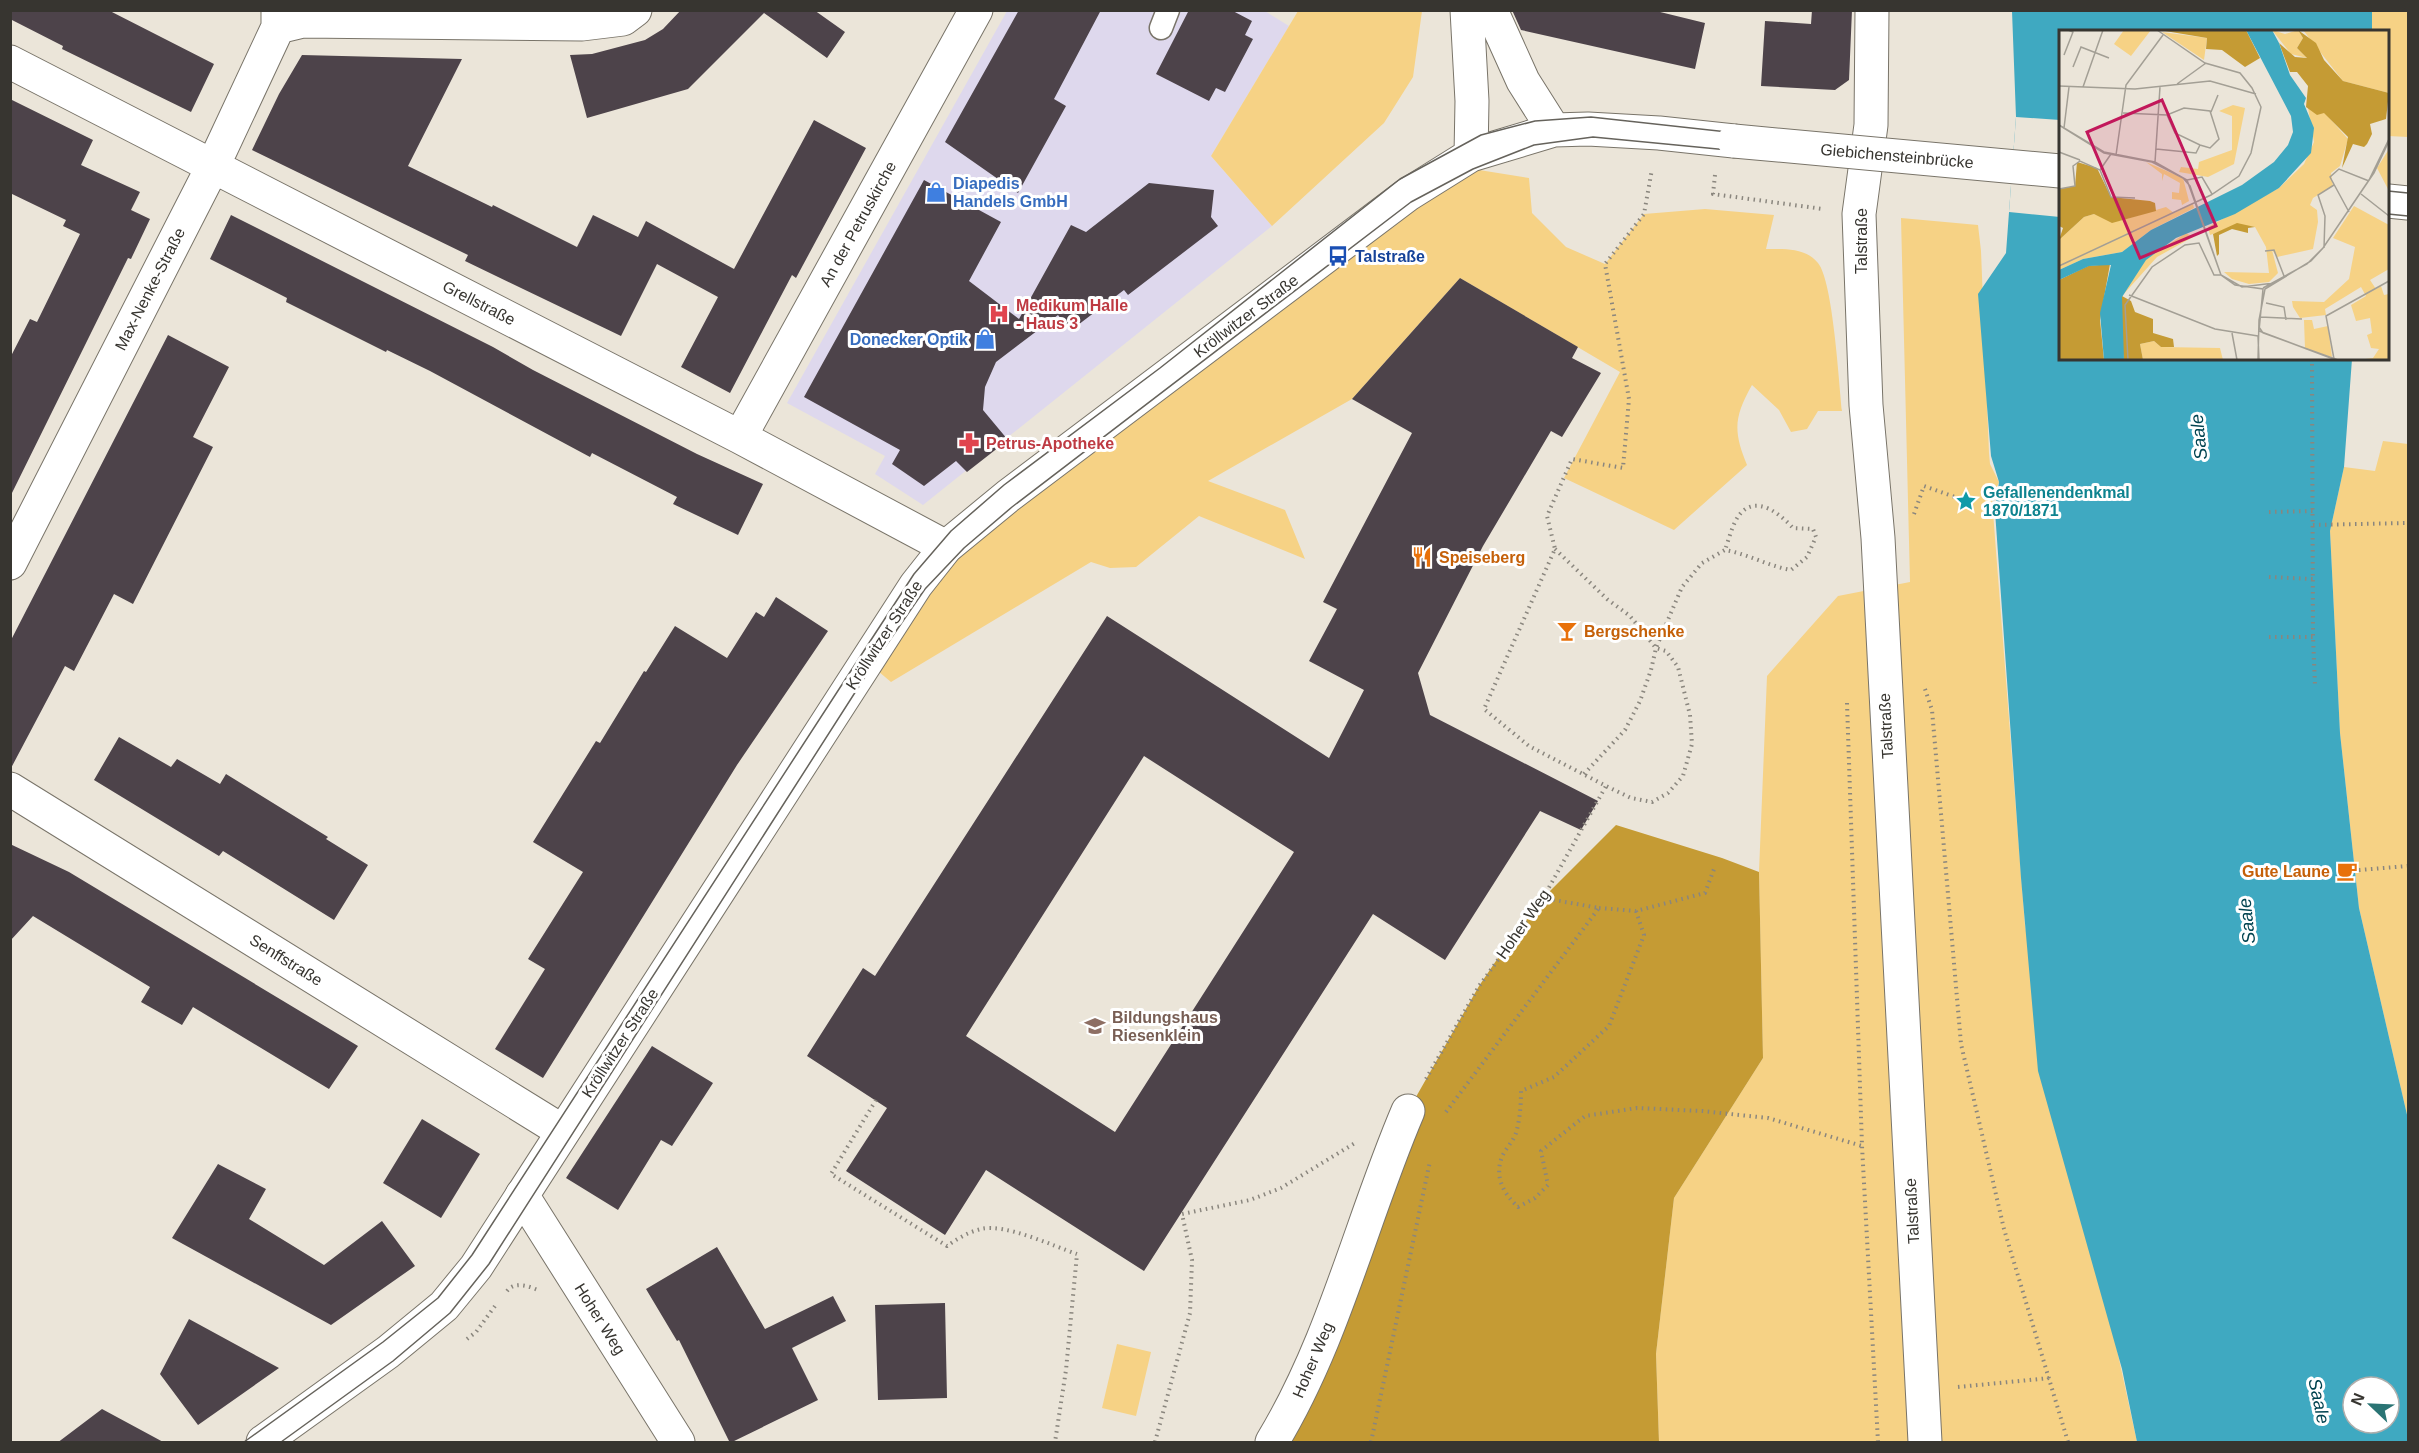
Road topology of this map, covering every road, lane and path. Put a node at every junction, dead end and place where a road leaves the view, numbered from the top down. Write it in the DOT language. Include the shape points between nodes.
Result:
graph roads {
  1 [pos="635,10"];
  2 [pos="976,10"];
  3 [pos="1467,10"];
  4 [pos="1491,10"];
  5 [pos="1872,10"];
  6 [pos="278,19"];
  7 [pos="10,62"];
  8 [pos="1554,130"];
  9 [pos="1659,133"];
  10 [pos="1727,140"];
  11 [pos="1471,155"];
  12 [pos="213,166"];
  13 [pos="2059,171"];
  14 [pos="2389,201"];
  15 [pos="2409,203"];
  16 [pos="1859,214"];
  17 [pos="2312,360"];
  18 [pos="740,437"];
  19 [pos="1958,498"];
  20 [pos="2313,511"];
  21 [pos="2269,512"];
  22 [pos="2409,523"];
  23 [pos="2313,525"];
  24 [pos="1878,538"];
  25 [pos="945,547"];
  26 [pos="1555,549"];
  27 [pos="1725,549"];
  28 [pos="10,563"];
  29 [pos="2269,577"];
  30 [pos="2313,579"];
  31 [pos="2269,637"];
  32 [pos="2313,637"];
  33 [pos="1656,648"];
  34 [pos="1921,678"];
  35 [pos="2315,686"];
  36 [pos="1847,702"];
  37 [pos="1584,774"];
  38 [pos="1606,786"];
  39 [pos="10,789"];
  40 [pos="2409,866"];
  41 [pos="1714,869"];
  42 [pos="2347,871"];
  43 [pos="1543,898"];
  44 [pos="1599,908"];
  45 [pos="1636,911"];
  46 [pos="876,1100"];
  47 [pos="1408,1111"];
  48 [pos="1445,1113"];
  49 [pos="562,1131"];
  50 [pos="1359,1141"];
  51 [pos="1862,1146"];
  52 [pos="1431,1157"];
  53 [pos="522,1195"];
  54 [pos="546,1295"];
  55 [pos="503,1296"];
  56 [pos="497,1304"];
  57 [pos="466,1339"];
  58 [pos="2050,1378"];
  59 [pos="1922,1391"];
  60 [pos="262,1443"];
  61 [pos="678,1443"];
  62 [pos="1055,1443"];
  63 [pos="1155,1443"];
  64 [pos="1272,1443"];
  65 [pos="1371,1443"];
  66 [pos="1878,1443"];
  67 [pos="1925,1443"];
  68 [pos="2068,1443"];
  1 -- 6 [label="street" via="623,19 582,24"];
  2 -- 18 [label="street, An der Petruskirche"];
  3 -- 11 [label="street"];
  4 -- 8 [label="street" via="1523,81"];
  5 -- 16 [label="street, Talstraße" via="1871,125"];
  6 -- 12 [label="street, Max-Nenke-Straße"];
  7 -- 12 [label="street, Grellstraße"];
  8 -- 9 [label="street, Kröllwitzer Straße"];
  8 -- 11 [label="street, Kröllwitzer Straße"];
  9 -- 10 [label="street, Kröllwitzer Straße"];
  9 -- 26 [label="path" via="1644,214 1605,264 1629,399 1623,468 1572,459 1547,516"];
  10 -- 13 [label="street, Giebichensteinbrücke, bridge"];
  10 -- 16 [label="path" via="1713,194"];
  11 -- 25 [label="street, Kröllwitzer Straße" via="1407,195 1335,248"];
  12 -- 18 [label="street, Grellstraße"];
  12 -- 28 [label="street, Max-Nenke-Straße"];
  14 -- 15 [label="street"];
  16 -- 24 [label="street, Talstraße" via="1866,405"];
  17 -- 20 [label="path"];
  18 -- 25 [label="street, Grellstraße"];
  19 -- 24 [label="path" via="1924,486 1912,521"];
  20 -- 21 [label="path"];
  20 -- 23 [label="path"];
  22 -- 23 [label="path"];
  23 -- 30 [label="path"];
  24 -- 59 [label="street, Talstraße"];
  25 -- 49 [label="street, Kröllwitzer Straße" via="916,585"];
  26 -- 33 [label="path" via="1630,616"];
  26 -- 37 [label="path" via="1484,709 1529,746"];
  27 -- 27 [label="path" via="1791,570 1807,557 1816,537 1813,529 1793,528 1780,514 1763,506 1749,507 1739,514"];
  27 -- 33 [label="path" via="1702,563 1682,587"];
  29 -- 30 [label="path"];
  30 -- 32 [label="path"];
  31 -- 32 [label="path"];
  32 -- 35 [label="path"];
  33 -- 37 [label="path" via="1640,700 1625,730"];
  33 -- 38 [label="path" via="1666,651 1678,667 1690,715 1692,744 1683,776 1668,793 1652,802 1631,798"];
  34 -- 58 [label="path" via="1932,710 1961,1044 2004,1229"];
  36 -- 51 [label="path"];
  37 -- 38 [label="path"];
  38 -- 43 [label="path, Hoher Weg"];
  39 -- 49 [label="street, Senffstraße"];
  40 -- 42 [label="path"];
  41 -- 45 [label="path" via="1705,893"];
  43 -- 44 [label="path"];
  43 -- 47 [label="path, Hoher Weg" via="1479,986"];
  44 -- 45 [label="path"];
  44 -- 48 [label="path"];
  45 -- 51 [label="path" via="1644,935 1608,1026 1554,1077 1521,1091 1515,1134 1501,1158 1498,1174 1505,1195 1518,1207 1535,1198 1548,1185 1541,1151 1585,1116 1636,1108 1768,1118"];
  46 -- 62 [label="path" via="831,1174 947,1246 982,1228 1018,1232 1077,1254"];
  47 -- 64 [label="street, Hoher Weg" via="1322,1341"];
  49 -- 53 [label="street, Kröllwitzer Straße"];
  50 -- 63 [label="path" via="1281,1188 1250,1200 1182,1214 1192,1260 1190,1313"];
  51 -- 66 [label="path"];
  52 -- 65 [label="path"];
  53 -- 60 [label="street, Kröllwitzer Straße" via="476,1268 444,1306 388,1352"];
  53 -- 61 [label="street, Hoher Weg"];
  54 -- 55 [label="path" via="523,1284 510,1287"];
  56 -- 57 [label="path"];
  58 -- 59 [label="path"];
  58 -- 68 [label="path"];
  59 -- 67 [label="street, Talstraße"];
}
